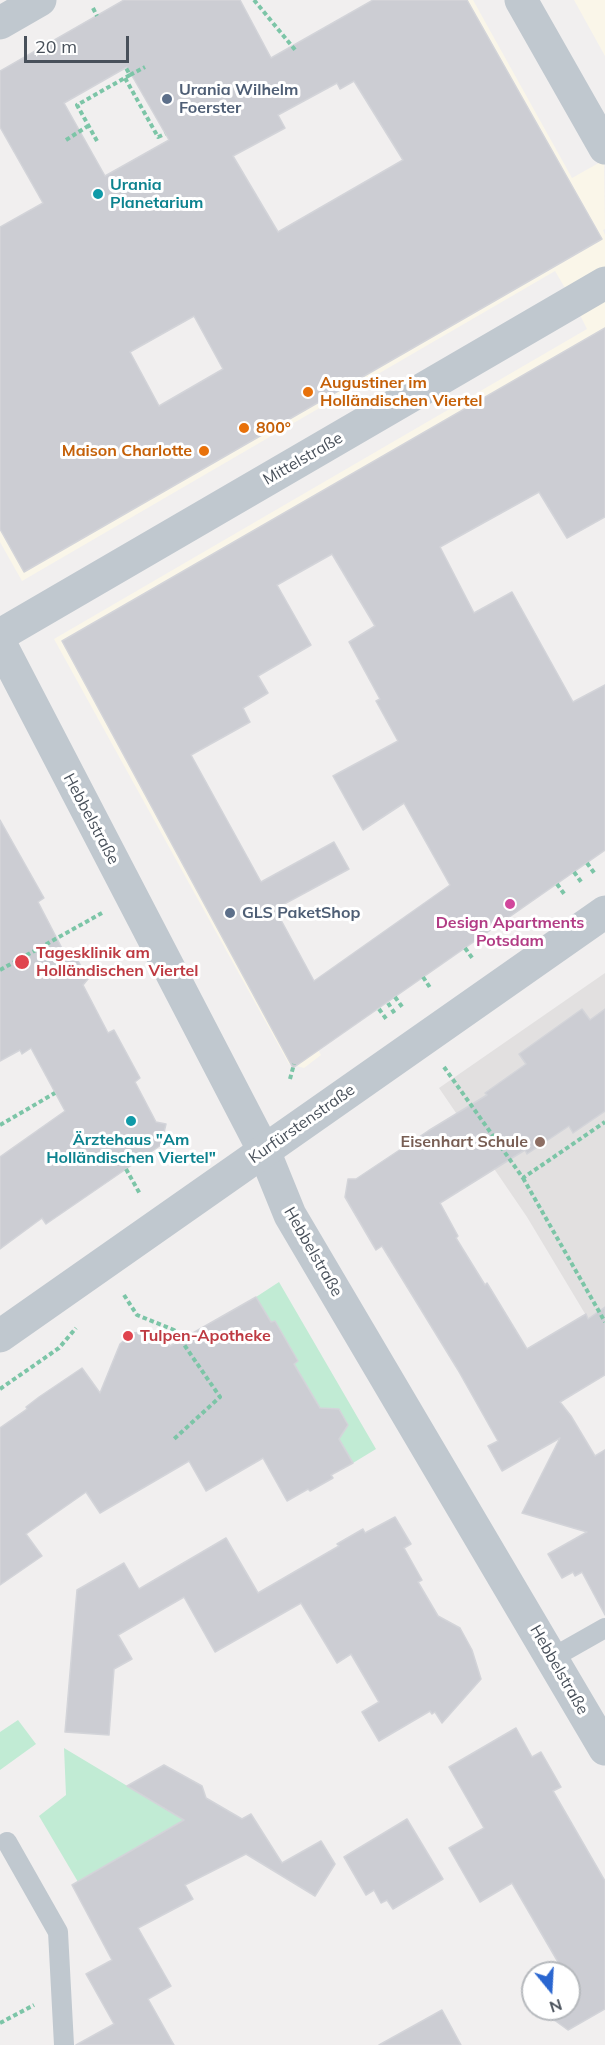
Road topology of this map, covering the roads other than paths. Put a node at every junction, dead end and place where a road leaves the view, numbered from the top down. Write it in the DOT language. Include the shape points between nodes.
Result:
graph roads {
  1 [pos="40,0"];
  2 [pos="521,0"];
  3 [pos="0,23"];
  4 [pos="605,148"];
  5 [pos="605,283"];
  6 [pos="0,635"];
  7 [pos="0,643"];
  8 [pos="605,912"];
  9 [pos="264,1150"];
  10 [pos="0,1336"];
  11 [pos="605,1628"];
  12 [pos="552,1658"];
  13 [pos="605,1749"];
  14 [pos="7,1842"];
  15 [pos="64,2045"];
  1 -- 3 [label="street"];
  2 -- 4 [label="street"];
  5 -- 6 [label="street, Mittelstraße"];
  7 -- 9 [label="street, Hebbelstraße"];
  8 -- 9 [label="street, Kurfürstenstraße"];
  9 -- 10 [label="street, Kurfürstenstraße"];
  9 -- 12 [label="street, Hebbelstraße" via="290,1215"];
  11 -- 12 [label="lane"];
  12 -- 13 [label="street, Hebbelstraße"];
  14 -- 15 [label="lane" via="57,1932"];
}
